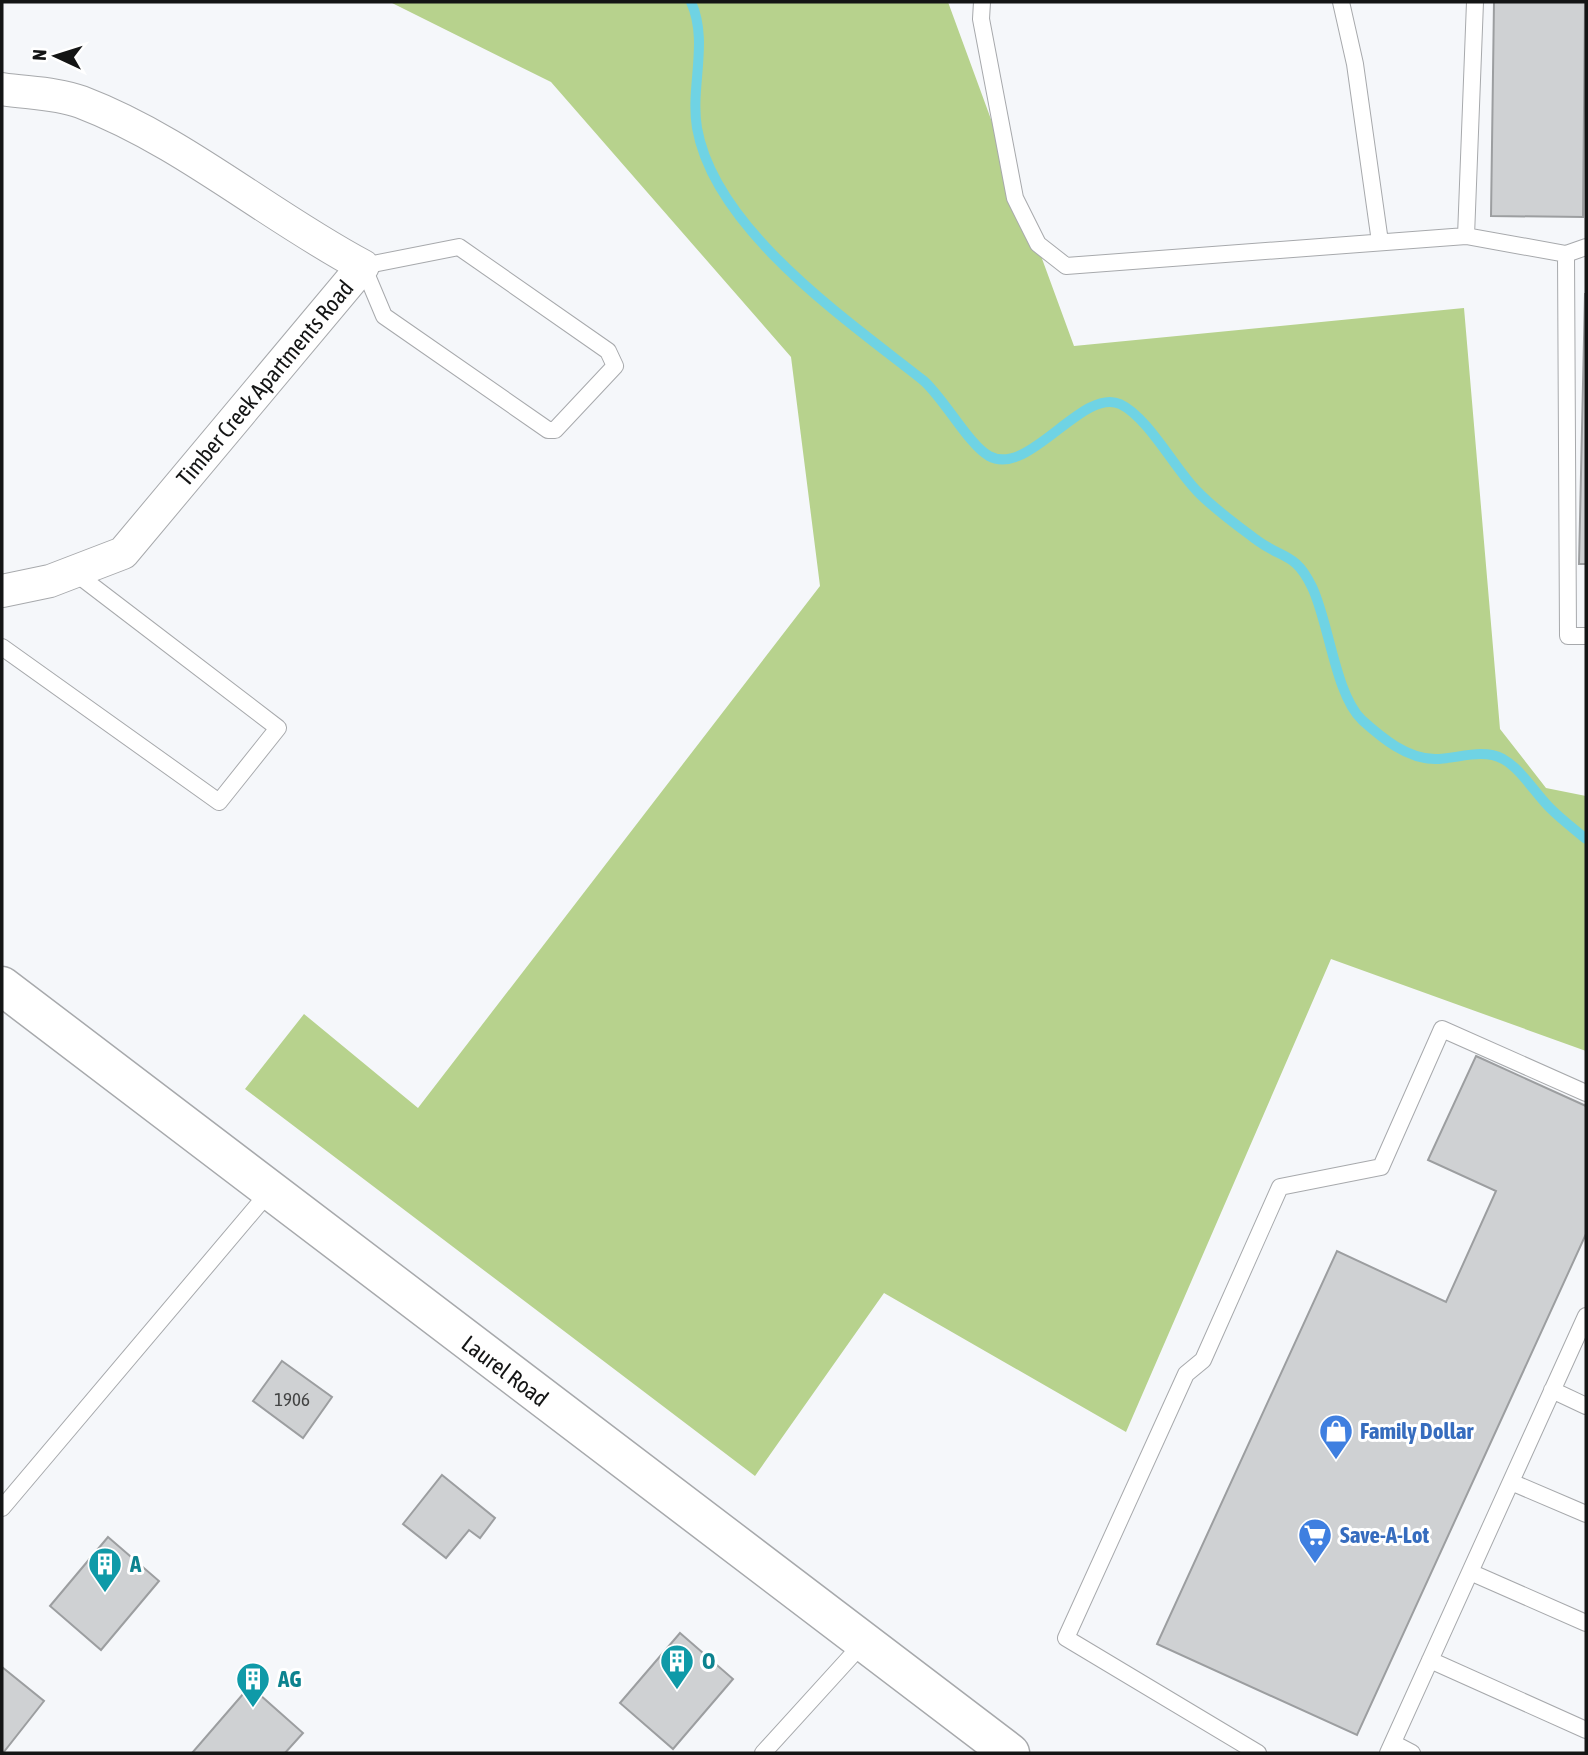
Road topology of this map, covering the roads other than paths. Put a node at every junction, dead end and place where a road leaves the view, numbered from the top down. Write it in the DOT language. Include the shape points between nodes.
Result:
graph roads {
  1 [pos="982,2"];
  2 [pos="1341,2"];
  3 [pos="1475,2"];
  4 [pos="2,89"];
  5 [pos="1466,236"];
  6 [pos="1380,242"];
  7 [pos="1586,247"];
  8 [pos="1566,254"];
  9 [pos="363,266"];
  10 [pos="74,572"];
  11 [pos="2,591"];
  12 [pos="1586,635"];
  13 [pos="2,647"];
  14 [pos="2,986"];
  15 [pos="1586,1093"];
  16 [pos="269,1192"];
  17 [pos="1586,1316"];
  18 [pos="1552,1391"];
  19 [pos="1586,1406"];
  20 [pos="1511,1482"];
  21 [pos="2,1508"];
  22 [pos="1586,1514"];
  23 [pos="1470,1572"];
  24 [pos="1586,1623"];
  25 [pos="864,1642"];
  26 [pos="1430,1660"];
  27 [pos="1586,1730"];
  28 [pos="1390,1748"];
  29 [pos="764,1753"];
  30 [pos="1010,1753"];
  31 [pos="1258,1753"];
  32 [pos="1412,1753"];
  1 -- 6 [label="lane" via="981,19 1015,198 1038,244 1066,265"];
  2 -- 6 [label="lane" via="1355,64"];
  3 -- 5 [label="lane"];
  4 -- 9 [label="street, Timber Creek Apartments Road" via="78,101 138,128 309,237"];
  5 -- 6 [label="lane"];
  5 -- 8 [label="lane"];
  7 -- 8 [label="lane"];
  8 -- 12 [label="lane" via="1568,636"];
  9 -- 9 [label="lane" via="384,316 548,430 555,430 615,366 608,351 459,247"];
  9 -- 10 [label="street, Timber Creek Apartments Road" via="123,553"];
  10 -- 11 [label="street, Timber Creek Apartments Road"];
  10 -- 13 [label="lane" via="278,728 219,802"];
  14 -- 16 [label="main road, Laurel Road"];
  15 -- 31 [label="lane" via="1443,1029 1381,1167 1280,1187 1203,1360 1186,1374 1066,1638"];
  16 -- 21 [label="lane"];
  16 -- 25 [label="main road, Laurel Road"];
  17 -- 18 [label="lane"];
  18 -- 19 [label="lane"];
  18 -- 20 [label="lane"];
  20 -- 22 [label="lane"];
  20 -- 23 [label="lane"];
  23 -- 24 [label="lane"];
  23 -- 26 [label="lane"];
  25 -- 29 [label="lane"];
  25 -- 30 [label="main road, Laurel Road"];
  26 -- 27 [label="lane"];
  26 -- 28 [label="lane"];
  28 -- 32 [label="lane"];
}
